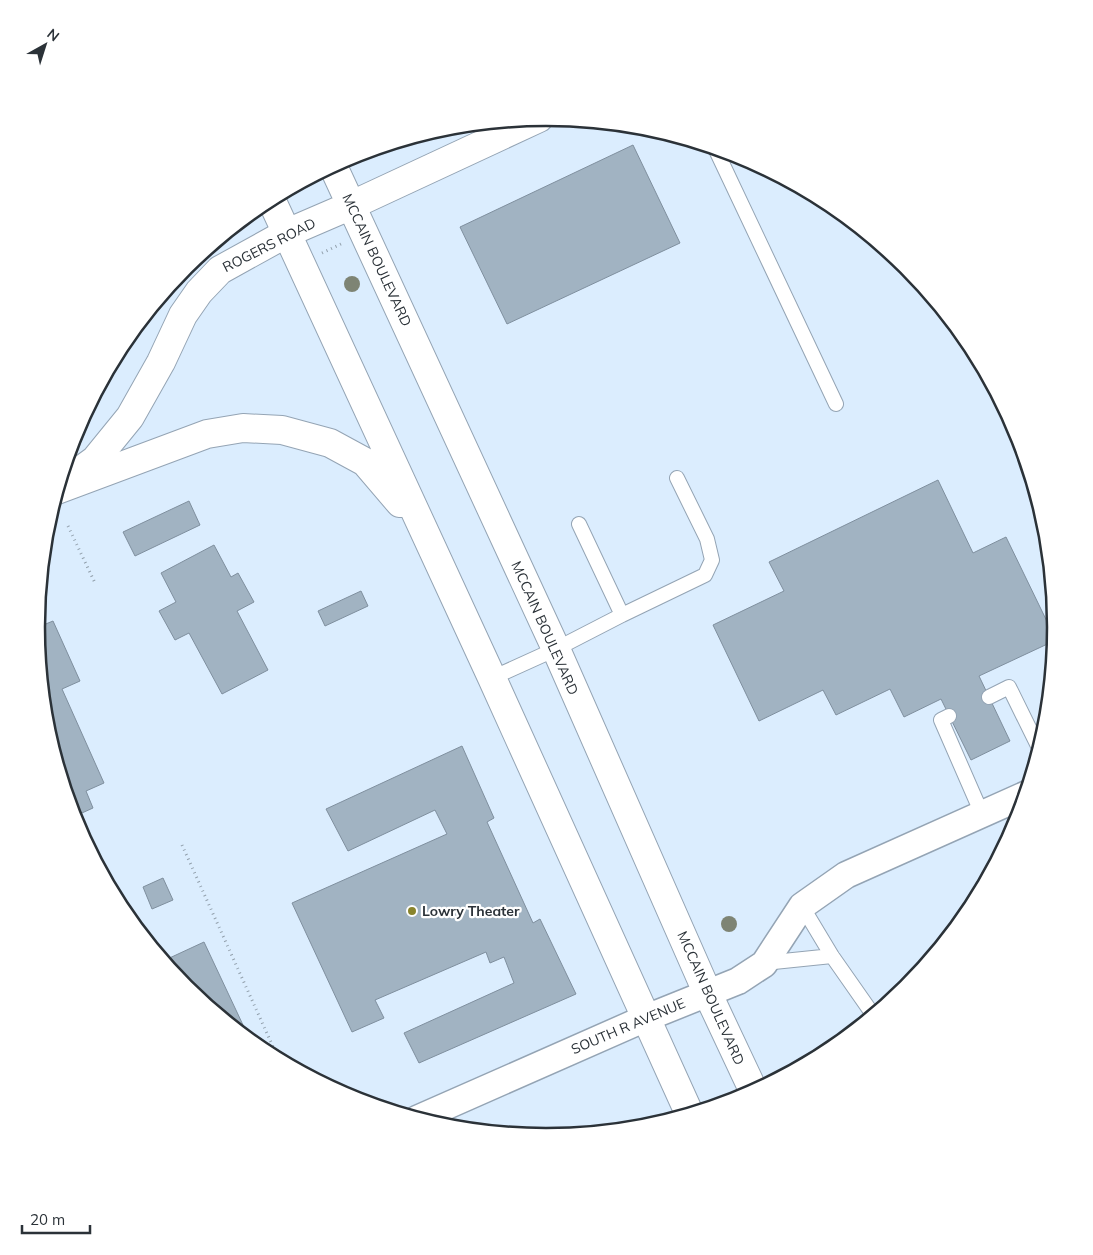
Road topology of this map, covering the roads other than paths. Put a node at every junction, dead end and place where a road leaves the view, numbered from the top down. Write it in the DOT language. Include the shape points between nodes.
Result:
graph roads {
  1 [pos="520,127"];
  2 [pos="719,157"];
  3 [pos="336,173"];
  4 [pos="275,206"];
  5 [pos="352,206"];
  6 [pos="287,233"];
  7 [pos="836,404"];
  8 [pos="678,478"];
  9 [pos="67,481"];
  10 [pos="65,487"];
  11 [pos="579,524"];
  12 [pos="432,550"];
  13 [pos="622,615"];
  14 [pos="556,649"];
  15 [pos="492,678"];
  16 [pos="989,697"];
  17 [pos="949,716"];
  18 [pos="1035,739"];
  19 [pos="1018,798"];
  20 [pos="982,814"];
  21 [pos="802,906"];
  22 [pos="832,956"];
  23 [pos="764,964"];
  24 [pos="707,992"];
  25 [pos="870,1010"];
  26 [pos="646,1018"];
  27 [pos="751,1085"];
  28 [pos="687,1109"];
  29 [pos="428,1114"];
  1 -- 5 [label="street, ROGERS ROAD"];
  2 -- 7 [label="lane"];
  3 -- 5 [label="street, MCCAIN BOULEVARD"];
  4 -- 6 [label="street"];
  5 -- 6 [label="street, ROGERS ROAD"];
  5 -- 14 [label="street, MCCAIN BOULEVARD"];
  6 -- 9 [label="street, ROGERS ROAD" via="220,270 199,292 183,315 130,417 95,460"];
  6 -- 12 [label="street"];
  8 -- 13 [label="lane" via="707,539 712,560 704,576"];
  10 -- 12 [label="street" via="207,434 243,428 282,430 330,443 364,462 404,508"];
  11 -- 13 [label="lane"];
  12 -- 15 [label="street"];
  13 -- 14 [label="lane"];
  14 -- 15 [label="lane"];
  14 -- 24 [label="street, MCCAIN BOULEVARD"];
  15 -- 26 [label="street"];
  16 -- 18 [label="lane" via="1009,687"];
  17 -- 20 [label="lane" via="941,720"];
  19 -- 20 [label="street, SOUTH R AVENUE"];
  20 -- 21 [label="street, SOUTH R AVENUE" via="846,875"];
  21 -- 22 [label="lane"];
  21 -- 23 [label="street, SOUTH R AVENUE"];
  22 -- 23 [label="lane"];
  22 -- 25 [label="lane"];
  23 -- 24 [label="street, SOUTH R AVENUE" via="738,981"];
  24 -- 26 [label="street, SOUTH R AVENUE"];
  24 -- 27 [label="street, MCCAIN BOULEVARD"];
  26 -- 28 [label="street"];
  26 -- 29 [label="street, SOUTH R AVENUE"];
}
